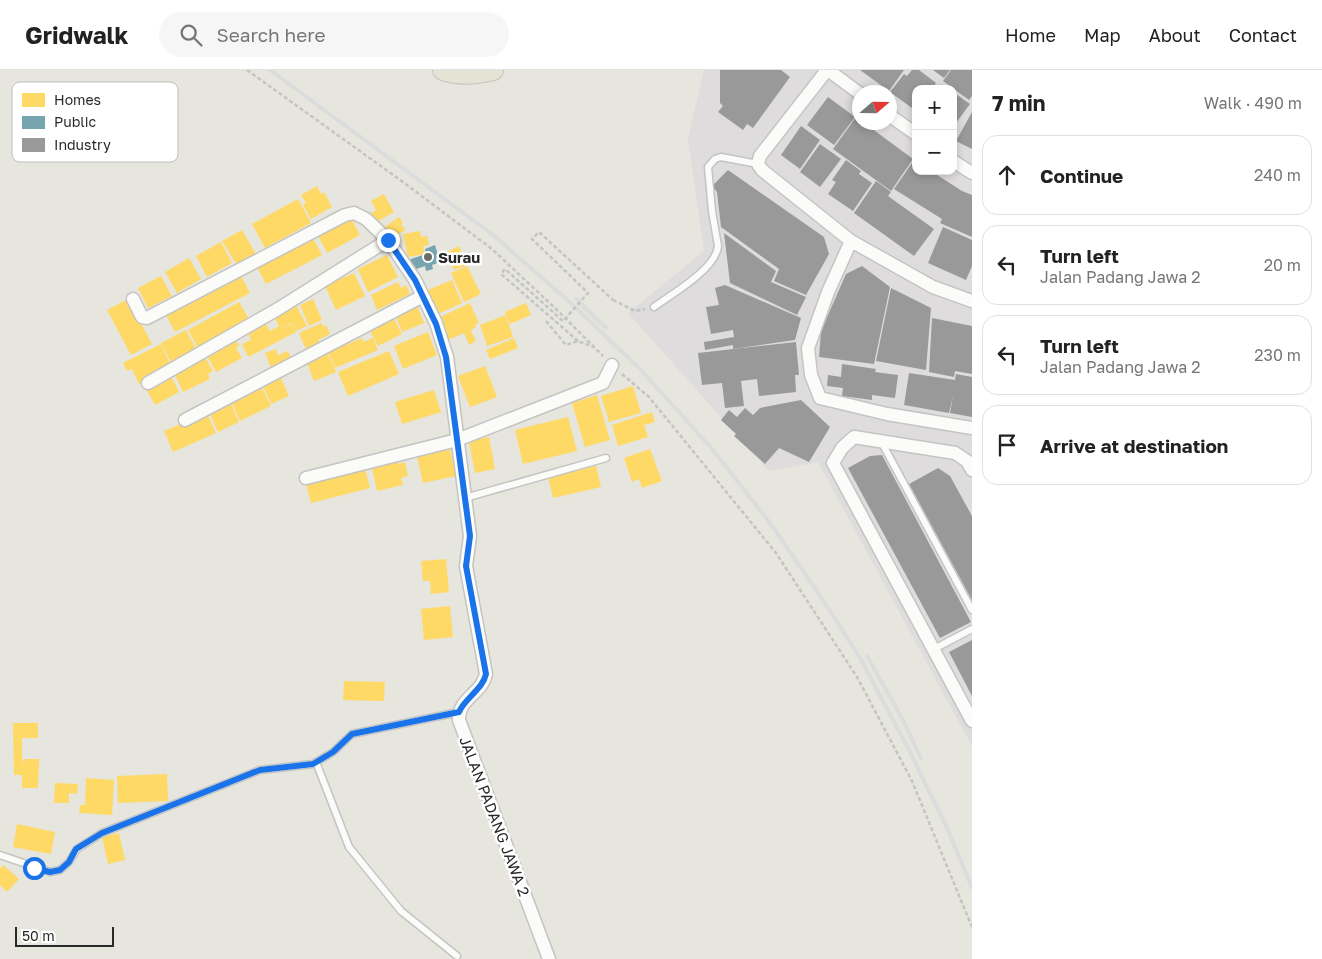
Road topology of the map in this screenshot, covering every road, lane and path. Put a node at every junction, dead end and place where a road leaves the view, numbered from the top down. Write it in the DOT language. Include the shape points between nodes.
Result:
graph roads {
  1 [pos="247,70"];
  2 [pos="443,70"];
  3 [pos="493,70"];
  4 [pos="828,70"];
  5 [pos="852,87"];
  6 [pos="897,120"];
  7 [pos="912,131"];
  8 [pos="759,160"];
  9 [pos="957,164"];
  10 [pos="972,173"];
  11 [pos="388,240"];
  12 [pos="850,240"];
  13 [pos="423,296"];
  14 [pos="133,298"];
  15 [pos="972,300"];
  16 [pos="654,307"];
  17 [pos="546,321"];
  18 [pos="578,341"];
  19 [pos="595,348"];
  20 [pos="612,365"];
  21 [pos="148,383"];
  22 [pos="185,420"];
  23 [pos="972,428"];
  24 [pos="457,440"];
  25 [pos="882,442"];
  26 [pos="606,458"];
  27 [pos="969,466"];
  28 [pos="306,478"];
  29 [pos="465,498"];
  30 [pos="972,609"];
  31 [pos="972,629"];
  32 [pos="934,649"];
  33 [pos="459,712"];
  34 [pos="972,720"];
  35 [pos="316,762"];
  36 [pos="0,855"];
  37 [pos="972,927"];
  38 [pos="457,956"];
  39 [pos="548,959"];
  1 -- 19 [label="path" via="492,249"];
  2 -- 3 [label="main road" via="476,74"];
  4 -- 5 [label="street"];
  4 -- 8 [label="street"];
  6 -- 7 [label="street"];
  8 -- 12 [label="street" via="762,170"];
  8 -- 16 [label="lane" via="721,157 708,167 718,251 707,266"];
  9 -- 10 [label="street"];
  11 -- 13 [label="street"];
  11 -- 14 [label="street" via="366,219 354,213 345,215 147,318 142,317"];
  11 -- 21 [label="street" via="270,314"];
  12 -- 15 [label="street" via="933,287"];
  12 -- 23 [label="street" via="808,348 811,376 820,398 887,414"];
  13 -- 22 [label="street"];
  13 -- 24 [label="street" via="446,357"];
  16 -- 18 [label="path, bridge" via="635,311 613,300 539,232 532,239 588,293 563,321 505,269 501,274"];
  17 -- 18 [label="path" via="566,345"];
  18 -- 19 [label="path"];
  19 -- 20 [label="path"];
  20 -- 24 [label="street" via="603,384"];
  20 -- 37 [label="path" via="649,397 776,553 857,677 912,781"];
  24 -- 28 [label="street"];
  24 -- 29 [label="street"];
  25 -- 27 [label="street" via="955,453"];
  25 -- 30 [label="lane"];
  25 -- 32 [label="street" via="854,437 833,463"];
  26 -- 29 [label="lane"];
  29 -- 33 [label="street" via="470,536 466,566 486,674 485,681"];
  31 -- 32 [label="lane"];
  32 -- 34 [label="street"];
  33 -- 35 [label="lane" via="352,734 333,752"];
  33 -- 39 [label="street, JALAN PADANG JAWA 2" via="459,720"];
  35 -- 36 [label="lane" via="260,770 102,833 76,849 60,870 50,872"];
  35 -- 38 [label="lane" via="349,847 401,911"];
}
